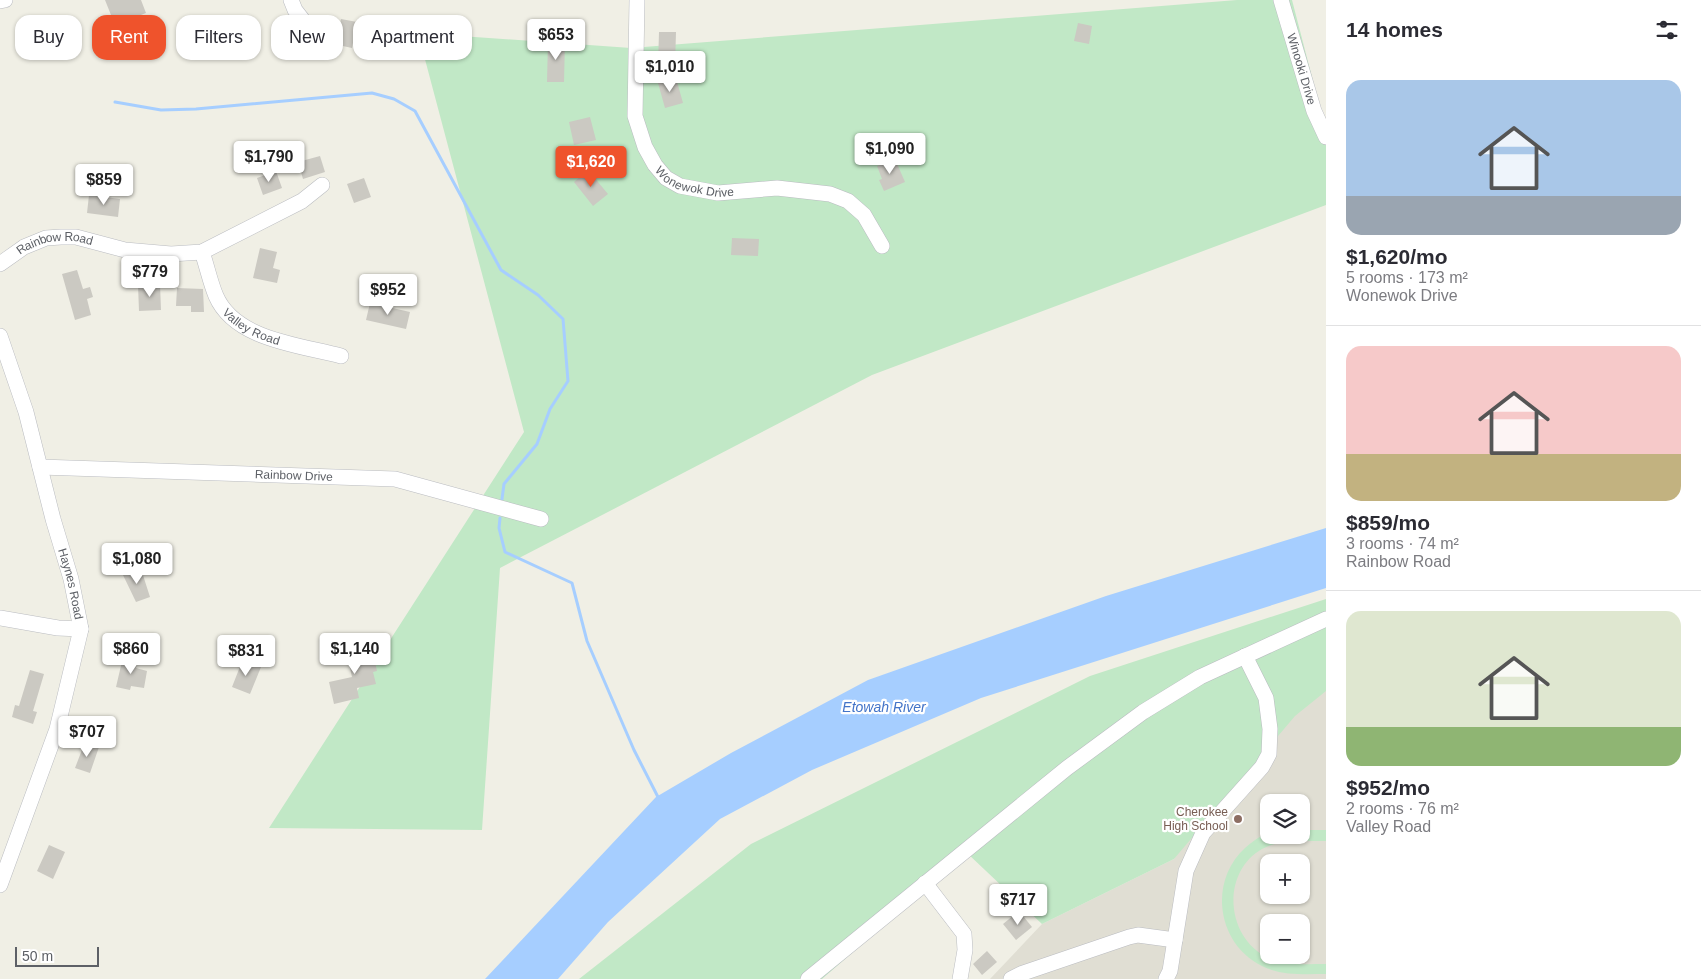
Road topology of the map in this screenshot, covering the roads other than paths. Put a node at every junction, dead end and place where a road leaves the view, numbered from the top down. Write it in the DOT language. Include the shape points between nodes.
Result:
graph roads {
  1 [pos="5,0"];
  2 [pos="292,0"];
  3 [pos="637,0"];
  4 [pos="1282,0"];
  5 [pos="0,1"];
  6 [pos="298,15"];
  7 [pos="1326,138"];
  8 [pos="322,185"];
  9 [pos="882,246"];
  10 [pos="202,252"];
  11 [pos="0,264"];
  12 [pos="0,336"];
  13 [pos="341,356"];
  14 [pos="40,467"];
  15 [pos="541,519"];
  16 [pos="0,618"];
  17 [pos="1326,618"];
  18 [pos="81,629"];
  19 [pos="1245,656"];
  20 [pos="925,884"];
  21 [pos="0,885"];
  22 [pos="1175,940"];
  23 [pos="808,979"];
  24 [pos="960,979"];
  25 [pos="1011,979"];
  26 [pos="1166,979"];
  1 -- 5 [label="street"];
  2 -- 6 [label="street"];
  3 -- 9 [label="street, Wonewok Drive" via="635,116 645,147 666,178 687,188 718,193 777,188 830,194 848,201 864,215"];
  4 -- 7 [label="street, Winooki Drive" via="1314,111"];
  8 -- 10 [label="street" via="302,201"];
  10 -- 11 [label="street, Rainbow Road" via="171,254 125,250 61,236 24,247"];
  10 -- 13 [label="street, Valley Road" via="216,297 242,326 269,337"];
  12 -- 14 [label="street, Haynes Road" via="26,412"];
  14 -- 15 [label="street, Rainbow Drive" via="396,479"];
  14 -- 18 [label="street, Haynes Road" via="71,579"];
  16 -- 18 [label="street"];
  17 -- 19 [label="street"];
  18 -- 21 [label="street, Haynes Road" via="57,730"];
  19 -- 20 [label="street" via="1200,677 1143,712 1067,768"];
  19 -- 22 [label="street" via="1266,698 1269,754 1262,767 1203,832 1186,871"];
  20 -- 23 [label="street"];
  20 -- 24 [label="street" via="964,934"];
  22 -- 25 [label="street" via="1138,935 1128,937"];
  22 -- 26 [label="street"];
}
